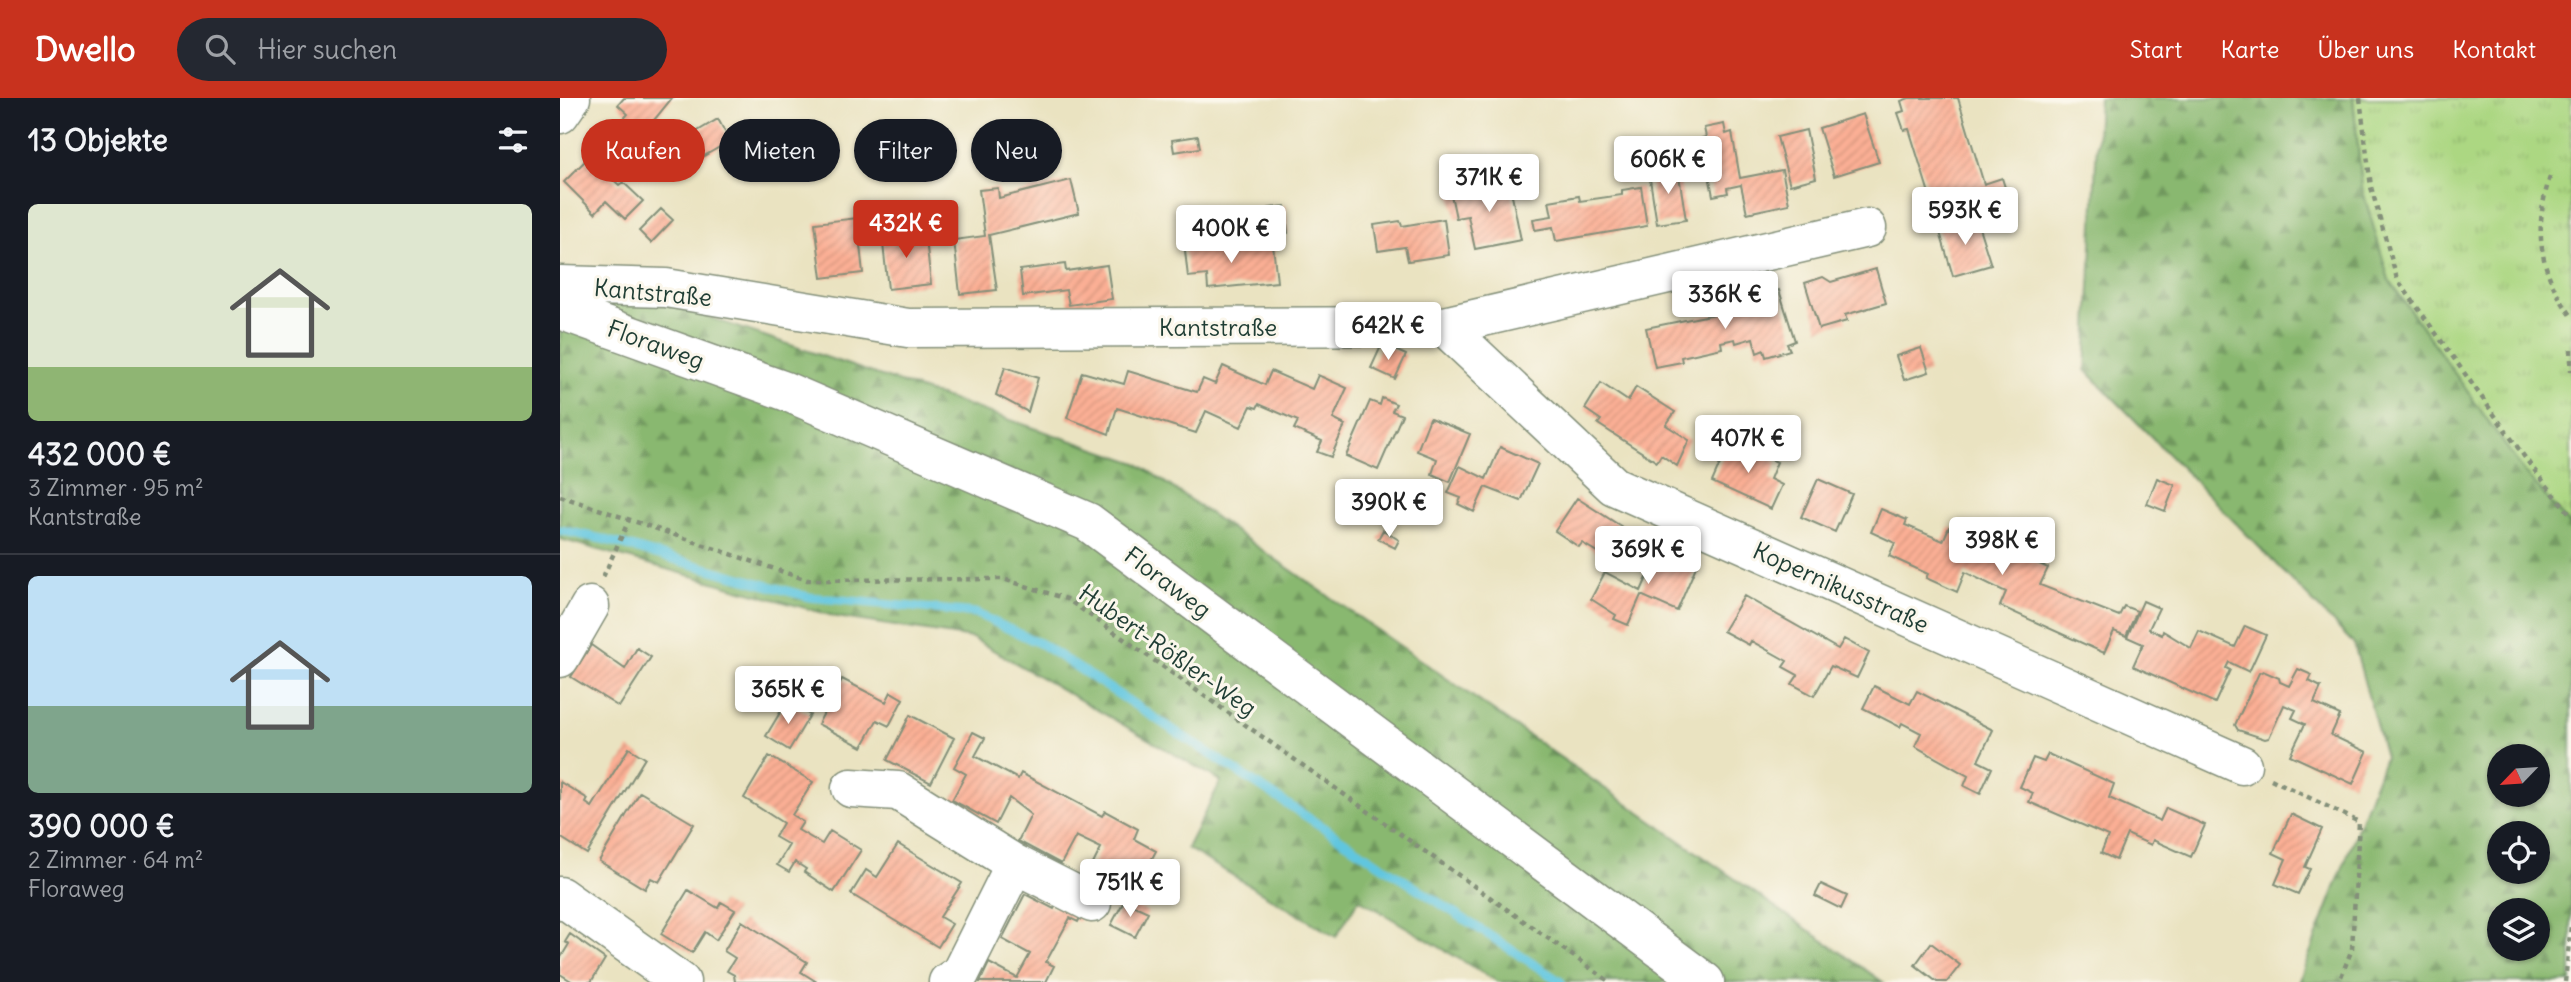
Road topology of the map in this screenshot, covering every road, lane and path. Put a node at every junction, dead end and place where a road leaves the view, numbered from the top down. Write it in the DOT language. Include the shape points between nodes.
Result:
graph roads {
  1 [pos="571,98"];
  2 [pos="2360,98"];
  3 [pos="560,114"];
  4 [pos="2550,177"];
  5 [pos="1867,228"];
  6 [pos="560,285"];
  7 [pos="560,310"];
  8 [pos="2571,315"];
  9 [pos="1444,326"];
  10 [pos="2571,349"];
  11 [pos="2571,371"];
  12 [pos="560,496"];
  13 [pos="2571,515"];
  14 [pos="629,520"];
  15 [pos="610,560"];
  16 [pos="590,606"];
  17 [pos="560,658"];
  18 [pos="2242,765"];
  19 [pos="851,788"];
  20 [pos="1015,864"];
  21 [pos="560,896"];
  22 [pos="1092,903"];
  23 [pos="2571,924"];
  24 [pos="681,982"];
  25 [pos="948,982"];
  26 [pos="1610,982"];
  27 [pos="1704,982"];
  28 [pos="2339,982"];
  29 [pos="2565,982"];
  1 -- 3 [label="street"];
  2 -- 13 [label="path" via="2371,187 2397,279"];
  4 -- 8 [label="path" via="2540,226 2544,268"];
  5 -- 9 [label="street, Kantstraße"];
  6 -- 9 [label="street, Kantstraße" via="666,288 908,328"];
  7 -- 27 [label="street, Floraweg" via="785,391 1088,522"];
  9 -- 18 [label="street, Kopernikusstraße" via="1615,486"];
  10 -- 11 [label="path"];
  12 -- 14 [label="path, Hubert-Rößler-Weg"];
  14 -- 15 [label="path"];
  14 -- 26 [label="path, Hubert-Rößler-Weg" via="807,580 1003,579 1067,599"];
  16 -- 17 [label="street"];
  18 -- 28 [label="path" via="2359,822 2352,949"];
  19 -- 20 [label="street" via="898,791"];
  20 -- 22 [label="street"];
  20 -- 25 [label="street" via="960,974"];
  21 -- 24 [label="street"];
  23 -- 29 [label="path"];
}
